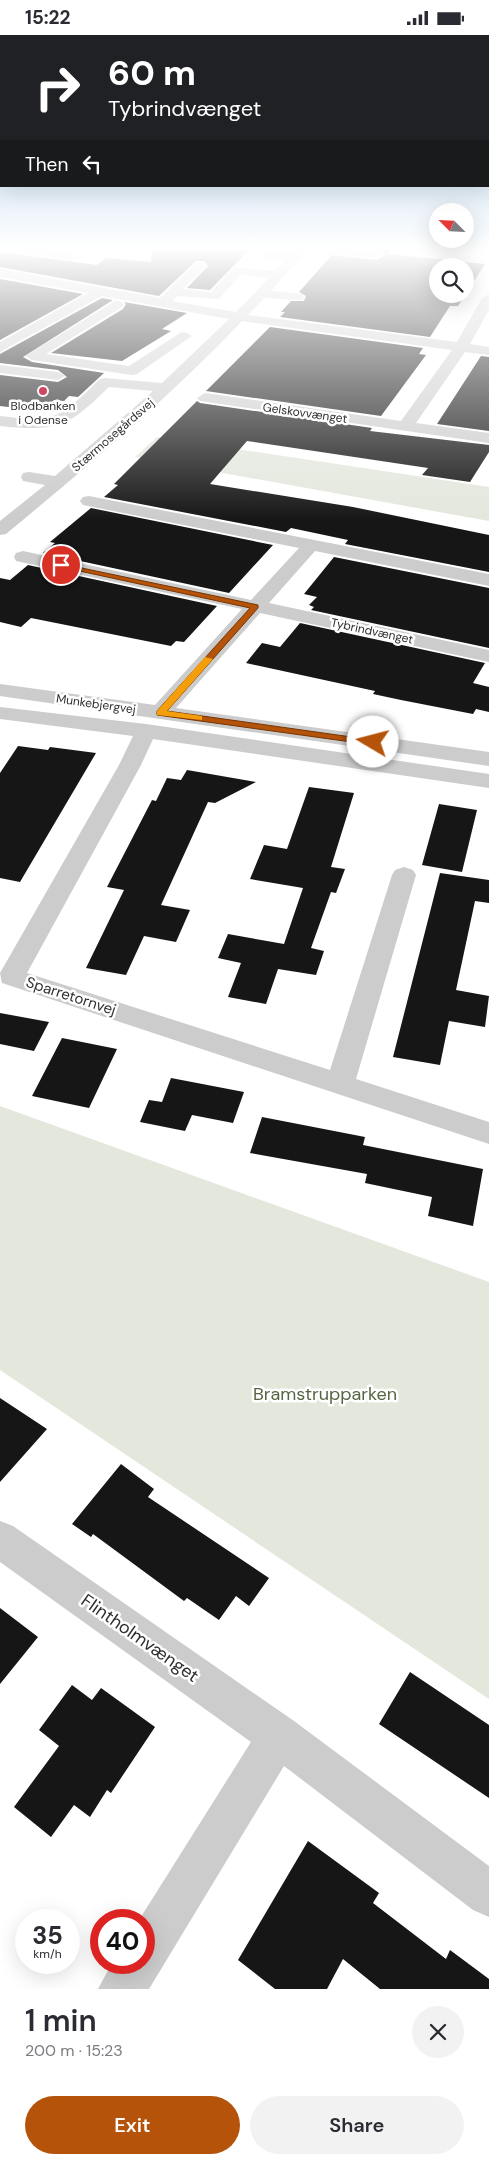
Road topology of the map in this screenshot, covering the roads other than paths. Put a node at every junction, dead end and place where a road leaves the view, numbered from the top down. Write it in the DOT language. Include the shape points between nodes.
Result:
graph roads {
  1 [pos="19,337"];
  2 [pos="64,337"];
  3 [pos="183,337"];
  4 [pos="220,337"];
  5 [pos="387,337"];
  6 [pos="467,337"];
  7 [pos="0,348"];
  8 [pos="461,348"];
  9 [pos="489,351"];
  10 [pos="0,369"];
  11 [pos="131,371"];
  12 [pos="180,377"];
  13 [pos="106,381"];
  14 [pos="167,389"];
  15 [pos="205,398"];
  16 [pos="0,421"];
  17 [pos="405,427"];
  18 [pos="489,438"];
  19 [pos="29,477"];
  20 [pos="58,482"];
  21 [pos="89,501"];
  22 [pos="0,530"];
  23 [pos="311,545"];
  24 [pos="23,557"];
  25 [pos="489,581"];
  26 [pos="255,607"];
  27 [pos="489,656"];
  28 [pos="0,690"];
  29 [pos="0,713"];
  30 [pos="153,722"];
  31 [pos="489,759"];
  32 [pos="489,781"];
  33 [pos="404,875"];
  34 [pos="340,1084"];
  35 [pos="489,1133"];
  36 [pos="0,1539"];
  37 [pos="279,1736"];
  38 [pos="489,1894"];
  39 [pos="155,1936"];
  40 [pos="131,1974"];
  41 [pos="122,1989"];
  1 -- 7 [label="street"];
  2 -- 11 [label="street" via="32,357"];
  3 -- 11 [label="street"];
  4 -- 12 [label="street, Stærmosegårdsvej"];
  5 -- 8 [label="street"];
  6 -- 8 [label="street"];
  8 -- 9 [label="street"];
  8 -- 17 [label="street"];
  10 -- 13 [label="street"];
  11 -- 12 [label="street"];
  12 -- 14 [label="street, Stærmosegårdsvej"];
  13 -- 14 [label="street"];
  13 -- 16 [label="street" via="68,417 52,425"];
  14 -- 20 [label="street, Stærmosegårdsvej"];
  15 -- 17 [label="street, Gelskovvænget"];
  17 -- 18 [label="street, Gelskovvænget"];
  19 -- 20 [label="street"];
  20 -- 22 [label="street, Stærmosegårdsvej"];
  21 -- 23 [label="street"];
  23 -- 25 [label="street"];
  23 -- 26 [label="street"];
  24 -- 26 [label="street, Tybrindvænget"];
  26 -- 27 [label="street, Tybrindvænget"];
  26 -- 30 [label="street"];
  28 -- 30 [label="street, Munkebjergvej"];
  29 -- 30 [label="street, Munkebjergvej"];
  30 -- 31 [label="street, Munkebjergvej"];
  30 -- 32 [label="street, Munkebjergvej"];
  30 -- 34 [label="street, Sparretornvej" via="11,977"];
  33 -- 34 [label="street"];
  34 -- 35 [label="street, Sparretornvej"];
  36 -- 37 [label="street, Flintholmvænget"];
  37 -- 38 [label="street, Flintholmvænget"];
  37 -- 39 [label="street"];
  40 -- 41 [label="street"];
}
